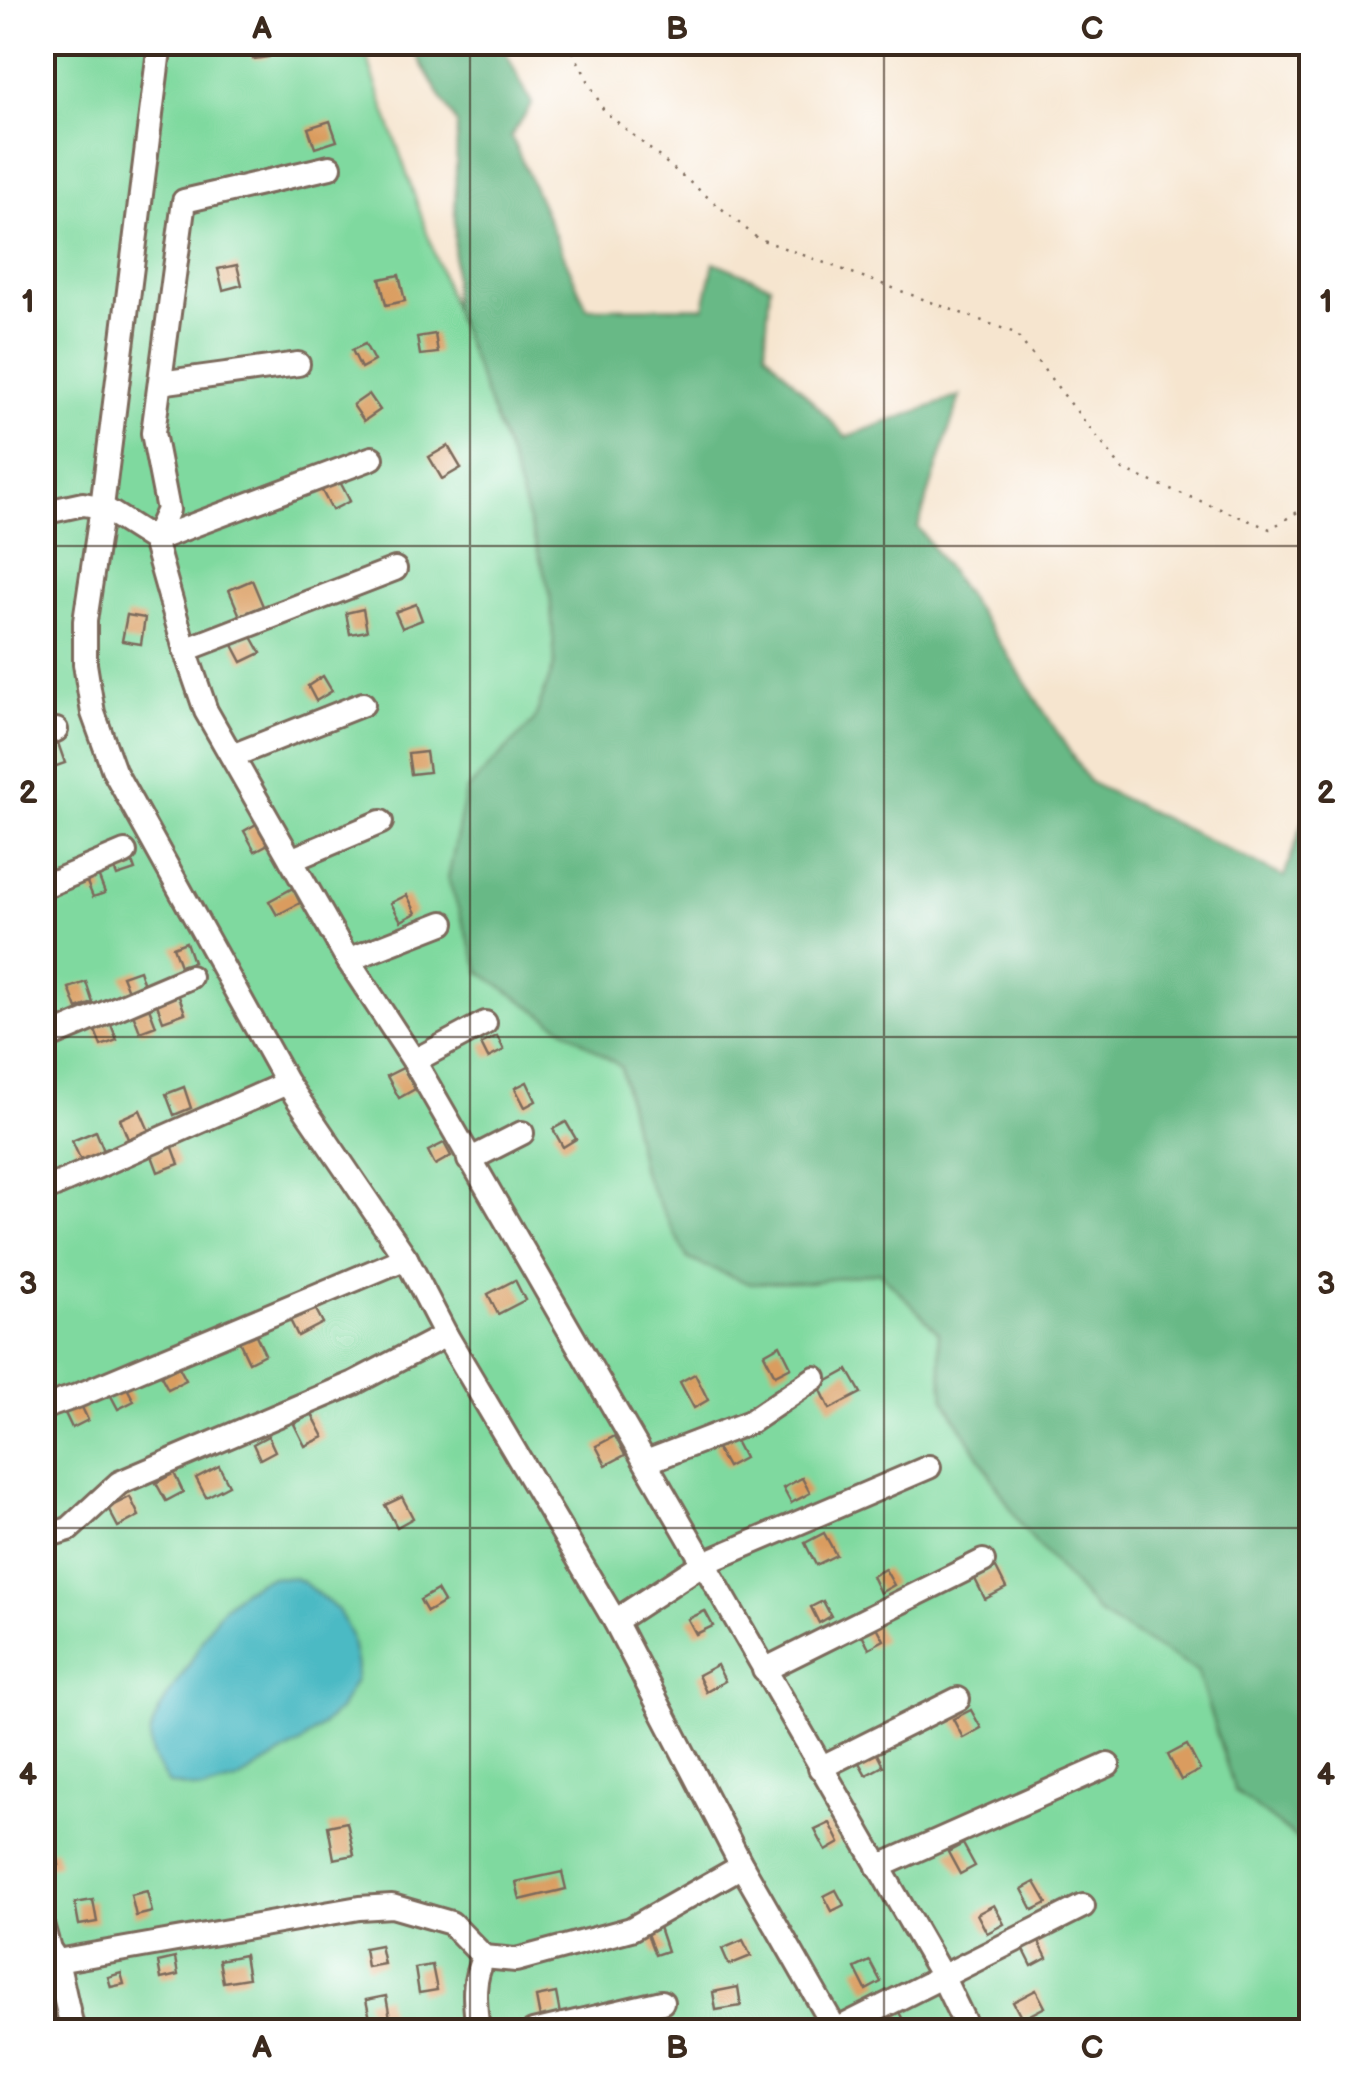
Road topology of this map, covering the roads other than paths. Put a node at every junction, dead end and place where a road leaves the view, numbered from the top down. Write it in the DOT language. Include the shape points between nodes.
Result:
graph roads {
  1 [pos="160,42"];
  2 [pos="330,167"];
  3 [pos="298,364"];
  4 [pos="160,384"];
  5 [pos="372,458"];
  6 [pos="102,507"];
  7 [pos="42,513"];
  8 [pos="154,540"];
  9 [pos="396,570"];
  10 [pos="185,650"];
  11 [pos="363,704"];
  12 [pos="232,756"];
  13 [pos="381,822"];
  14 [pos="125,852"];
  15 [pos="291,860"];
  16 [pos="42,887"];
  17 [pos="442,923"];
  18 [pos="348,960"];
  19 [pos="190,976"];
  20 [pos="485,1022"];
  21 [pos="42,1040"];
  22 [pos="414,1062"];
  23 [pos="287,1083"];
  24 [pos="522,1133"];
  25 [pos="469,1160"];
  26 [pos="42,1191"];
  27 [pos="406,1258"];
  28 [pos="446,1335"];
  29 [pos="815,1378"];
  30 [pos="42,1408"];
  31 [pos="646,1462"];
  32 [pos="930,1467"];
  33 [pos="42,1536"];
  34 [pos="983,1561"];
  35 [pos="702,1564"];
  36 [pos="615,1621"];
  37 [pos="764,1670"];
  38 [pos="958,1700"];
  39 [pos="1108,1765"];
  40 [pos="820,1768"];
  41 [pos="742,1866"];
  42 [pos="878,1867"];
  43 [pos="1082,1906"];
  44 [pos="42,1924"];
  45 [pos="50,1953"];
  46 [pos="484,1957"];
  47 [pos="943,1978"];
  48 [pos="662,2002"];
  49 [pos="837,2031"];
  50 [pos="73,2032"];
  51 [pos="478,2032"];
  52 [pos="532,2032"];
  53 [pos="969,2032"];
  1 -- 6 [label="street"];
  2 -- 4 [label="street" via="184,201"];
  3 -- 4 [label="street"];
  4 -- 8 [label="street" via="153,433 168,510"];
  5 -- 8 [label="street"];
  6 -- 7 [label="street"];
  6 -- 8 [label="street"];
  6 -- 23 [label="street" via="85,621 92,713 114,772"];
  8 -- 10 [label="street"];
  9 -- 10 [label="street"];
  10 -- 12 [label="street" via="206,711"];
  11 -- 12 [label="street"];
  12 -- 15 [label="street"];
  13 -- 15 [label="street"];
  14 -- 16 [label="street"];
  15 -- 18 [label="street"];
  17 -- 18 [label="street"];
  18 -- 22 [label="street"];
  19 -- 21 [label="street"];
  20 -- 22 [label="street"];
  22 -- 25 [label="street"];
  23 -- 26 [label="street"];
  23 -- 27 [label="street"];
  24 -- 25 [label="street"];
  25 -- 31 [label="street"];
  27 -- 28 [label="street"];
  27 -- 30 [label="street"];
  28 -- 33 [label="street" via="354,1383 119,1482 69,1528"];
  28 -- 36 [label="street"];
  29 -- 31 [label="street" via="750,1422"];
  31 -- 35 [label="street"];
  32 -- 35 [label="street"];
  34 -- 37 [label="street"];
  35 -- 36 [label="street"];
  35 -- 37 [label="street"];
  36 -- 41 [label="street"];
  37 -- 40 [label="street"];
  38 -- 40 [label="street"];
  39 -- 42 [label="street"];
  40 -- 42 [label="street"];
  41 -- 46 [label="street" via="631,1929 516,1960"];
  41 -- 49 [label="street"];
  42 -- 47 [label="street"];
  43 -- 47 [label="street"];
  44 -- 45 [label="street"];
  45 -- 46 [label="street" via="392,1906 450,1923"];
  45 -- 50 [label="street"];
  46 -- 51 [label="street" via="474,1990"];
  47 -- 49 [label="street"];
  47 -- 53 [label="street"];
  48 -- 52 [label="street"];
}
